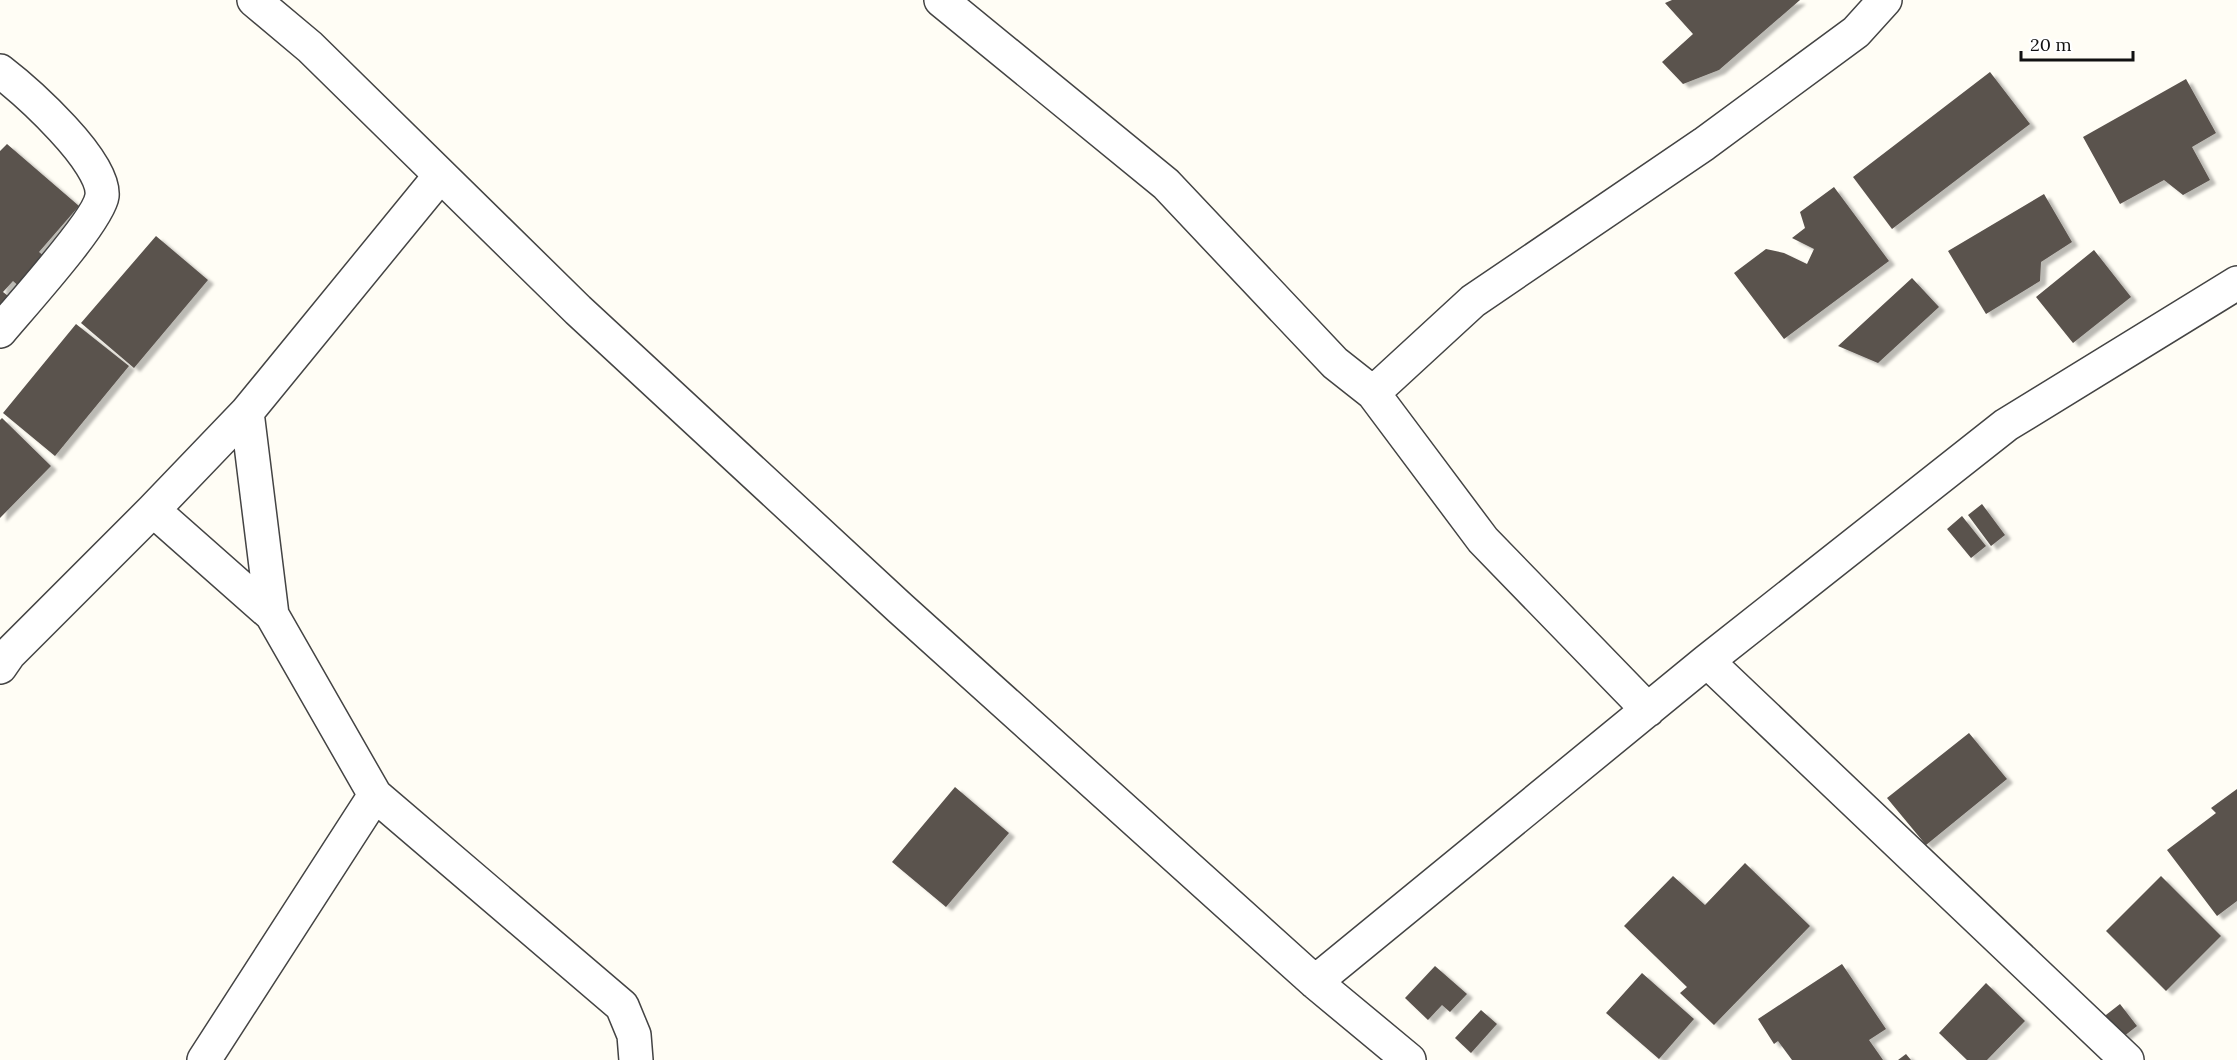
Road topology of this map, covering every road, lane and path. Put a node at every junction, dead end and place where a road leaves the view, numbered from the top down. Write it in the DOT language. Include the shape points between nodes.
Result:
graph roads {
  1 [pos="254,0"];
  2 [pos="941,0"];
  3 [pos="1885,0"];
  4 [pos="0,71"];
  5 [pos="440,176"];
  6 [pos="2237,283"];
  7 [pos="0,332"];
  8 [pos="1373,393"];
  9 [pos="247,412"];
  10 [pos="153,510"];
  11 [pos="272,615"];
  12 [pos="1707,661"];
  13 [pos="0,667"];
  14 [pos="1648,710"];
  15 [pos="375,795"];
  16 [pos="1315,982"];
  17 [pos="204,1060"];
  18 [pos="636,1060"];
  19 [pos="1409,1060"];
  20 [pos="2127,1060"];
  1 -- 5 [label="street" via="310,47"];
  2 -- 8 [label="street" via="1166,184 1335,363"];
  3 -- 8 [label="street" via="1856,32 1704,144 1473,301"];
  4 -- 7 [label="street" via="69,135 95,172 102,196 92,219"];
  5 -- 9 [label="street"];
  5 -- 16 [label="street" via="578,310 900,608"];
  6 -- 12 [label="street" via="2006,425"];
  8 -- 14 [label="street" via="1483,540"];
  9 -- 10 [label="street"];
  9 -- 11 [label="street"];
  10 -- 11 [label="street"];
  10 -- 13 [label="street"];
  11 -- 15 [label="street"];
  12 -- 14 [label="street"];
  12 -- 20 [label="street"];
  14 -- 16 [label="street"];
  15 -- 17 [label="street"];
  15 -- 18 [label="street" via="622,1006 634,1035"];
  16 -- 19 [label="street"];
}
